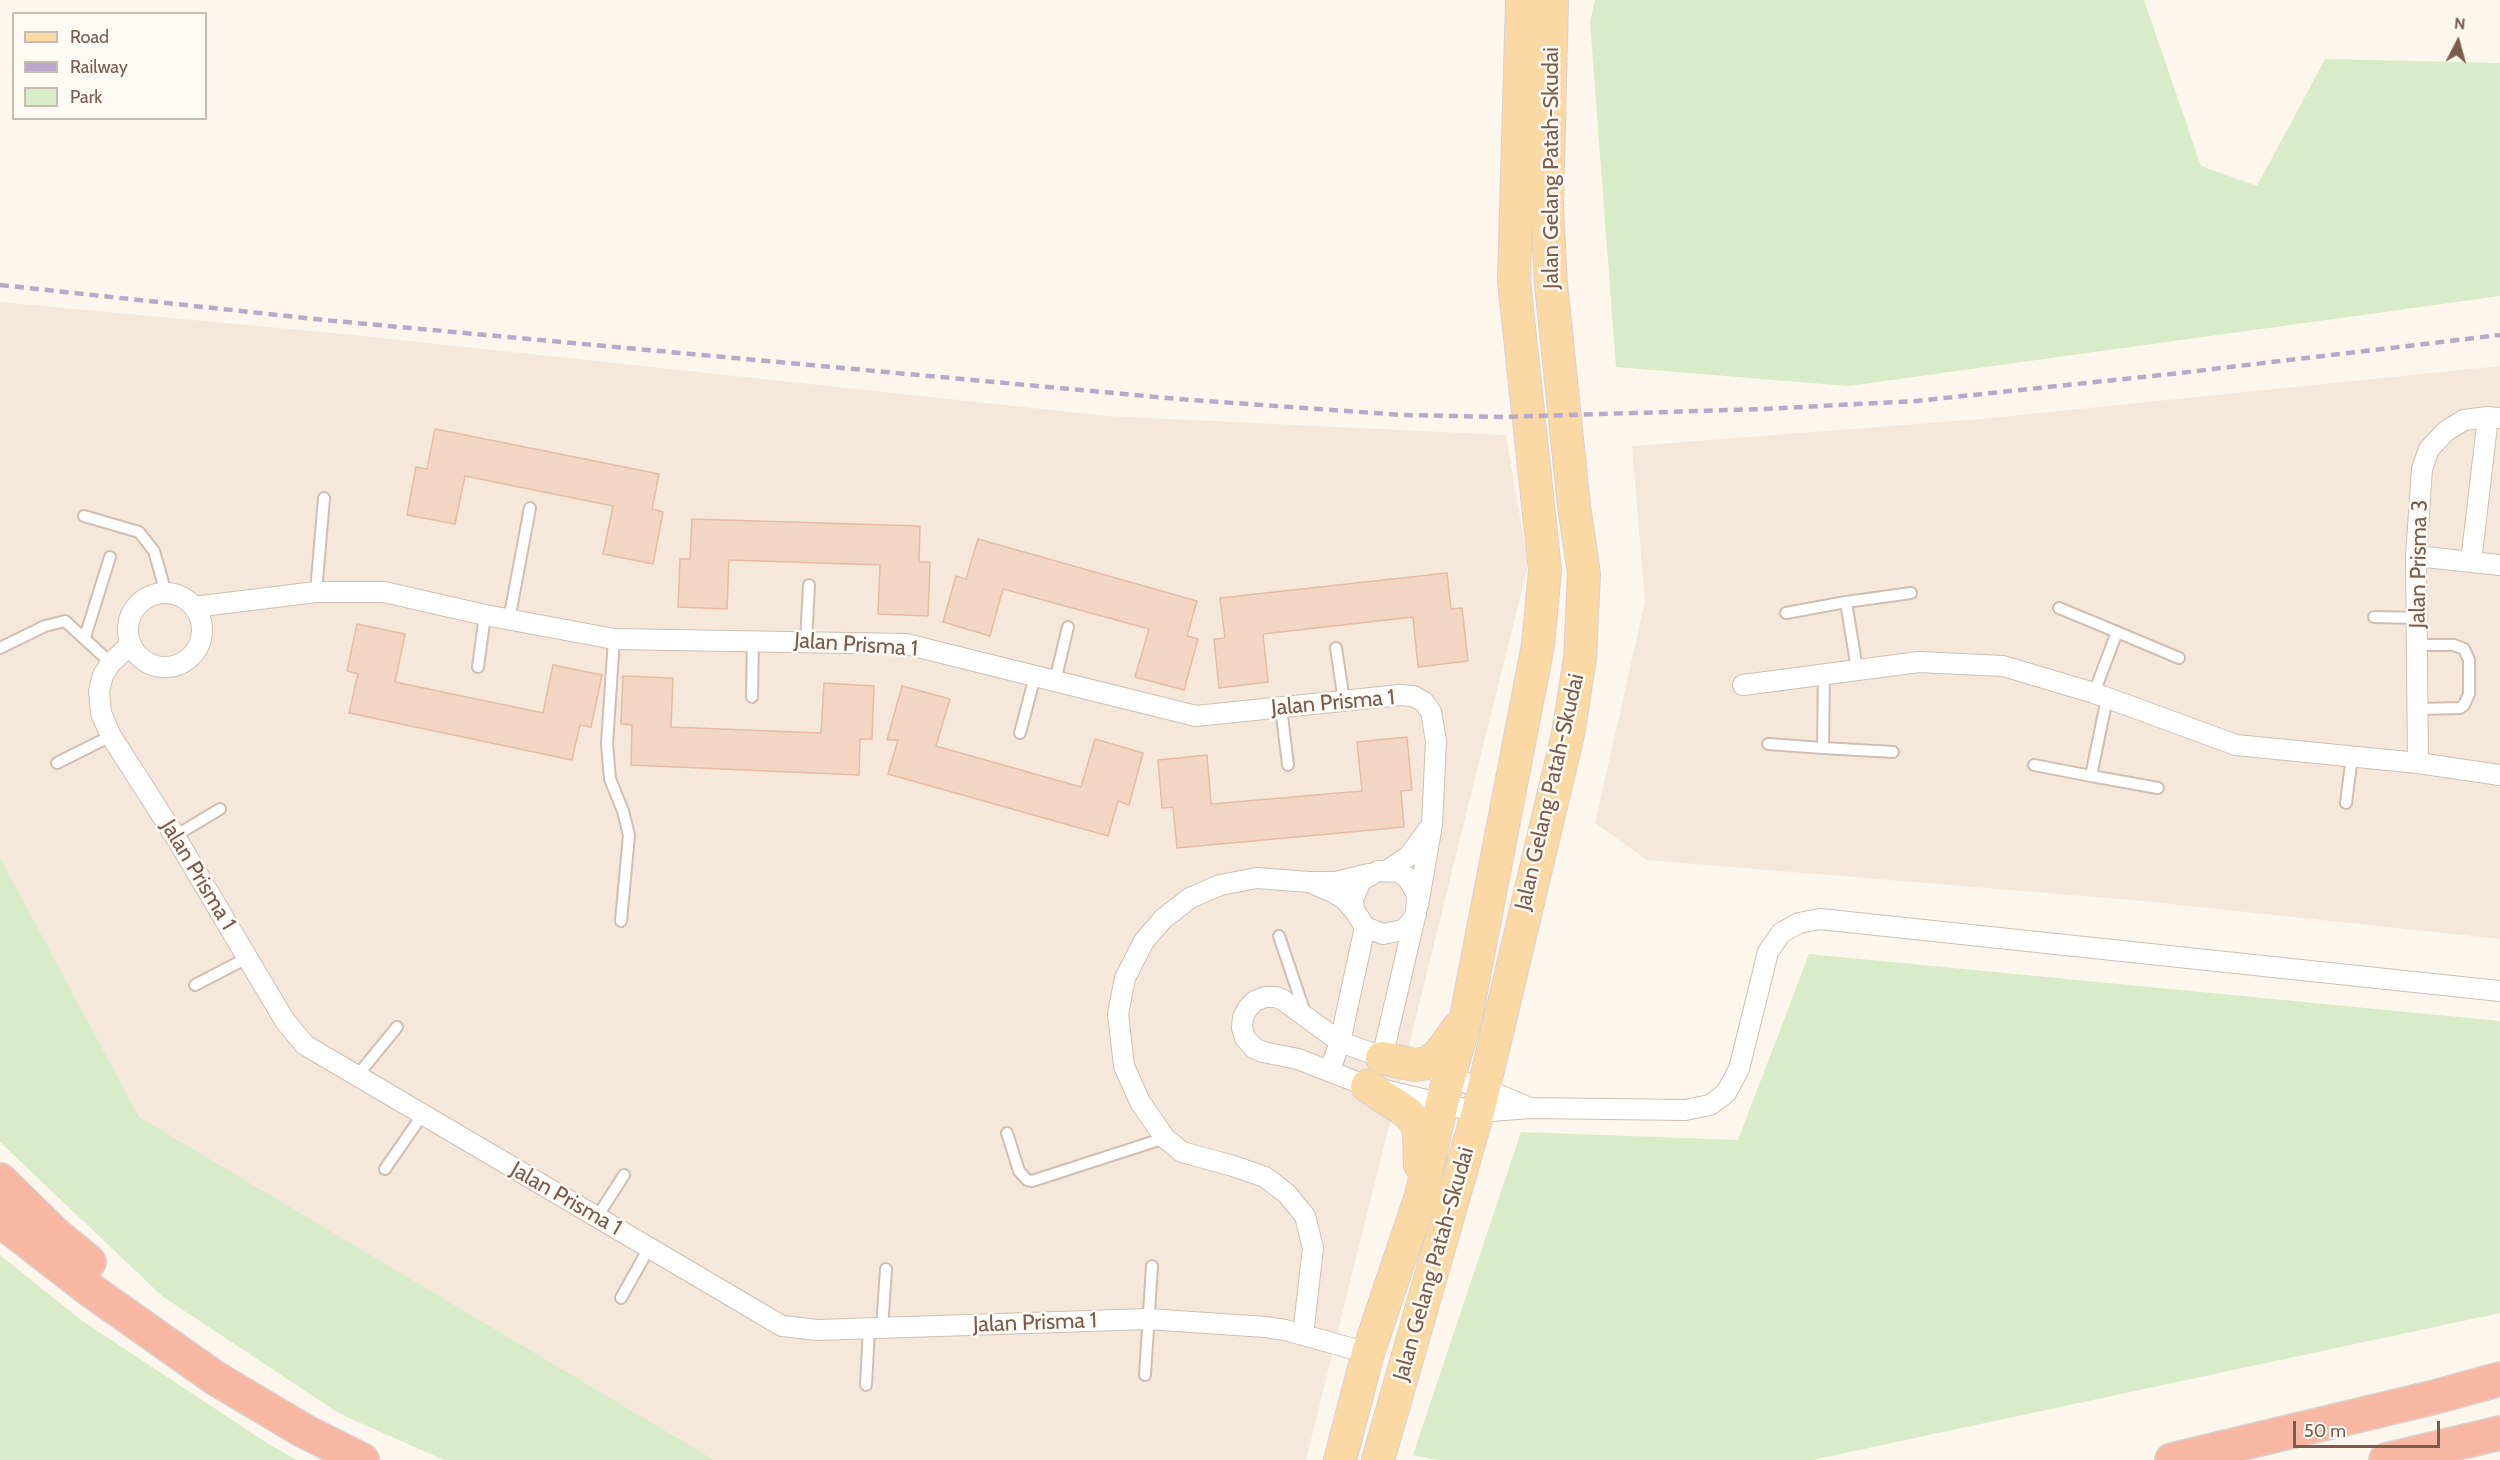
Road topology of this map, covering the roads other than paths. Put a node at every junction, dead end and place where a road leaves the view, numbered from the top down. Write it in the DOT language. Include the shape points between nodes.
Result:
graph roads {
  1 [pos="1522,0"];
  2 [pos="1552,0"];
  3 [pos="2494,417"];
  4 [pos="324,498"];
  5 [pos="530,508"];
  6 [pos="84,516"];
  7 [pos="110,556"];
  8 [pos="2416,556"];
  9 [pos="2471,562"];
  10 [pos="2500,565"];
  11 [pos="809,585"];
  12 [pos="316,592"];
  13 [pos="166,593"];
  14 [pos="1911,593"];
  15 [pos="1846,602"];
  16 [pos="194,607"];
  17 [pos="2060,608"];
  18 [pos="1786,613"];
  19 [pos="485,615"];
  20 [pos="2374,617"];
  21 [pos="2418,618"];
  22 [pos="509,620"];
  23 [pos="1068,627"];
  24 [pos="2117,632"];
  25 [pos="85,637"];
  26 [pos="614,639"];
  27 [pos="753,640"];
  28 [pos="806,641"];
  29 [pos="131,644"];
  30 [pos="2418,645"];
  31 [pos="0,648"];
  32 [pos="1336,648"];
  33 [pos="2179,658"];
  34 [pos="111,663"];
  35 [pos="478,667"];
  36 [pos="1857,669"];
  37 [pos="1824,674"];
  38 [pos="1035,676"];
  39 [pos="1055,681"];
  40 [pos="1743,684"];
  41 [pos="2101,696"];
  42 [pos="752,697"];
  43 [pos="1344,701"];
  44 [pos="1281,708"];
  45 [pos="2418,709"];
  46 [pos="1020,733"];
  47 [pos="111,736"];
  48 [pos="1768,744"];
  49 [pos="1823,747"];
  50 [pos="1893,752"];
  51 [pos="2352,756"];
  52 [pos="57,763"];
  53 [pos="2418,763"];
  54 [pos="1288,765"];
  55 [pos="2034,765"];
  56 [pos="2500,775"];
  57 [pos="2091,776"];
  58 [pos="2158,788"];
  59 [pos="2346,803"];
  60 [pos="220,809"];
  61 [pos="1432,825"];
  62 [pos="175,836"];
  63 [pos="1388,870"];
  64 [pos="1369,874"];
  65 [pos="1309,882"];
  66 [pos="1354,910"];
  67 [pos="1417,910"];
  68 [pos="621,921"];
  69 [pos="1365,927"];
  70 [pos="1279,936"];
  71 [pos="247,958"];
  72 [pos="195,985"];
  73 [pos="2500,991"];
  74 [pos="1306,1016"];
  75 [pos="1466,1017"];
  76 [pos="397,1027"];
  77 [pos="1340,1042"];
  78 [pos="1382,1058"];
  79 [pos="1330,1070"];
  80 [pos="357,1076"];
  81 [pos="1367,1086"];
  82 [pos="1446,1090"];
  83 [pos="1480,1100"];
  84 [pos="423,1114"];
  85 [pos="1007,1133"];
  86 [pos="1165,1138"];
  87 [pos="386,1168"];
  88 [pos="624,1175"];
  89 [pos="0,1180"];
  90 [pos="1421,1196"];
  91 [pos="597,1217"];
  92 [pos="0,1220"];
  93 [pos="650,1248"];
  94 [pos="1152,1266"];
  95 [pos="886,1269"];
  96 [pos="621,1298"];
  97 [pos="1148,1319"];
  98 [pos="876,1328"];
  99 [pos="1304,1335"];
  100 [pos="1368,1353"];
  101 [pos="1145,1375"];
  102 [pos="215,1378"];
  103 [pos="2500,1379"];
  104 [pos="866,1385"];
  105 [pos="2500,1433"];
  106 [pos="362,1460"];
  107 [pos="1340,1460"];
  108 [pos="1378,1460"];
  109 [pos="2172,1460"];
  110 [pos="2385,1460"];
  1 -- 75 [label="main road, Jalan Gelang Patah-Skudai" via="1514,281 1545,570 1538,645"];
  2 -- 83 [label="main road, Jalan Gelang Patah-Skudai" via="1548,219 1551,284 1584,574 1580,659 1568,734"];
  3 -- 8 [label="street, Jalan Prisma 3" via="2464,420 2428,449 2421,469"];
  3 -- 9 [label="street"];
  4 -- 12 [label="lane"];
  5 -- 22 [label="lane"];
  6 -- 13 [label="lane" via="139,532 154,551"];
  7 -- 25 [label="lane"];
  8 -- 9 [label="street"];
  8 -- 21 [label="street, Jalan Prisma 3"];
  9 -- 10 [label="street"];
  11 -- 28 [label="lane"];
  12 -- 16 [label="street, Jalan Prisma 1"];
  12 -- 19 [label="street, Jalan Prisma 1" via="384,592"];
  13 -- 16 [label="street"];
  13 -- 29 [label="street" via="146,598 138,605 129,623"];
  14 -- 15 [label="lane"];
  15 -- 18 [label="lane"];
  15 -- 36 [label="lane"];
  16 -- 29 [label="street" via="202,626 201,636 192,655 184,661 153,665"];
  17 -- 24 [label="lane"];
  19 -- 22 [label="street, Jalan Prisma 1"];
  19 -- 35 [label="lane"];
  20 -- 21 [label="lane"];
  21 -- 30 [label="street, Jalan Prisma 3"];
  22 -- 26 [label="street, Jalan Prisma 1"];
  23 -- 39 [label="lane"];
  24 -- 33 [label="lane"];
  24 -- 41 [label="lane"];
  25 -- 31 [label="lane" via="65,621 45,626"];
  25 -- 34 [label="lane"];
  26 -- 27 [label="street, Jalan Prisma 1"];
  26 -- 68 [label="lane" via="607,744 610,779 629,835"];
  27 -- 28 [label="street, Jalan Prisma 1"];
  27 -- 42 [label="lane"];
  28 -- 38 [label="street, Jalan Prisma 1" via="906,644"];
  29 -- 34 [label="street, Jalan Prisma 1"];
  30 -- 45 [label="street, Jalan Prisma 3"];
  30 -- 45 [label="lane" via="2454,645 2464,649 2469,660 2468,700 2460,708"];
  32 -- 43 [label="lane"];
  34 -- 47 [label="street, Jalan Prisma 1" via="99,692 101,713"];
  36 -- 37 [label="street"];
  36 -- 41 [label="street" via="1919,662 2003,666"];
  37 -- 40 [label="street"];
  37 -- 49 [label="lane"];
  38 -- 39 [label="street, Jalan Prisma 1"];
  38 -- 46 [label="lane"];
  39 -- 44 [label="street, Jalan Prisma 1" via="1196,716"];
  41 -- 51 [label="street" via="2236,745"];
  41 -- 57 [label="lane"];
  43 -- 44 [label="street, Jalan Prisma 1"];
  43 -- 61 [label="street, Jalan Prisma 1" via="1413,696 1424,702 1431,712 1436,741"];
  44 -- 54 [label="lane"];
  45 -- 53 [label="street, Jalan Prisma 3"];
  47 -- 52 [label="lane"];
  47 -- 62 [label="street, Jalan Prisma 1"];
  48 -- 49 [label="lane"];
  49 -- 50 [label="lane"];
  51 -- 53 [label="street"];
  51 -- 59 [label="lane"];
  53 -- 56 [label="street"];
  55 -- 57 [label="lane"];
  57 -- 58 [label="lane"];
  60 -- 62 [label="lane"];
  61 -- 63 [label="street" via="1409,856"];
  61 -- 67 [label="street, Jalan Prisma 1"];
  62 -- 71 [label="street, Jalan Prisma 1"];
  63 -- 64 [label="street"];
  63 -- 67 [label="street" via="1413,885"];
  64 -- 65 [label="street" via="1336,882"];
  64 -- 66 [label="street" via="1356,890"];
  65 -- 66 [label="street" via="1334,892"];
  65 -- 86 [label="street" via="1257,878 1220,885 1190,898 1163,919 1144,942 1125,978 1119,1024 1124,1066 1140,1102"];
  66 -- 69 [label="street"];
  67 -- 69 [label="street" via="1403,930 1393,934"];
  67 -- 78 [label="street, Jalan Prisma 1"];
  69 -- 77 [label="street"];
  70 -- 74 [label="lane"];
  71 -- 72 [label="lane"];
  71 -- 80 [label="street, Jalan Prisma 1" via="305,1046"];
  73 -- 83 [label="street" via="1820,919 1799,923 1781,933 1768,952 1739,1069 1726,1093 1710,1105 1685,1110 1530,1108"];
  74 -- 77 [label="street"];
  74 -- 79 [label="street" via="1283,1000 1265,997 1248,1008 1242,1028 1254,1048"];
  75 -- 78 [label="main road" via="1428,1063 1415,1065"];
  75 -- 82 [label="main road, Jalan Gelang Patah-Skudai"];
  76 -- 80 [label="lane"];
  77 -- 78 [label="street"];
  77 -- 79 [label="street"];
  78 -- 82 [label="street"];
  79 -- 81 [label="street"];
  80 -- 84 [label="street, Jalan Prisma 1"];
  81 -- 82 [label="street"];
  81 -- 90 [label="main road" via="1415,1121 1420,1143"];
  82 -- 83 [label="street"];
  82 -- 83 [label="street"];
  82 -- 90 [label="main road, Jalan Gelang Patah-Skudai"];
  83 -- 108 [label="main road, Jalan Gelang Patah-Skudai"];
  84 -- 87 [label="lane"];
  84 -- 91 [label="street, Jalan Prisma 1"];
  85 -- 86 [label="lane" via="1019,1171 1032,1181"];
  86 -- 99 [label="street" via="1182,1152 1265,1177 1287,1194 1305,1216 1313,1248"];
  88 -- 91 [label="lane"];
  89 -- 102 [label="highway" via="55,1234 199,1345"];
  90 -- 100 [label="main road, Jalan Gelang Patah-Skudai"];
  91 -- 93 [label="street, Jalan Prisma 1"];
  92 -- 102 [label="highway"];
  93 -- 96 [label="lane"];
  93 -- 98 [label="street, Jalan Prisma 1" via="782,1326 818,1330"];
  94 -- 97 [label="lane"];
  95 -- 98 [label="lane"];
  97 -- 98 [label="street, Jalan Prisma 1"];
  97 -- 99 [label="street, Jalan Prisma 1" via="1265,1327"];
  97 -- 101 [label="lane"];
  98 -- 104 [label="lane"];
  99 -- 100 [label="street, Jalan Prisma 1"];
  100 -- 107 [label="main road, Jalan Gelang Patah-Skudai"];
  102 -- 106 [label="highway"];
  103 -- 109 [label="highway"];
  105 -- 110 [label="highway"];
}
